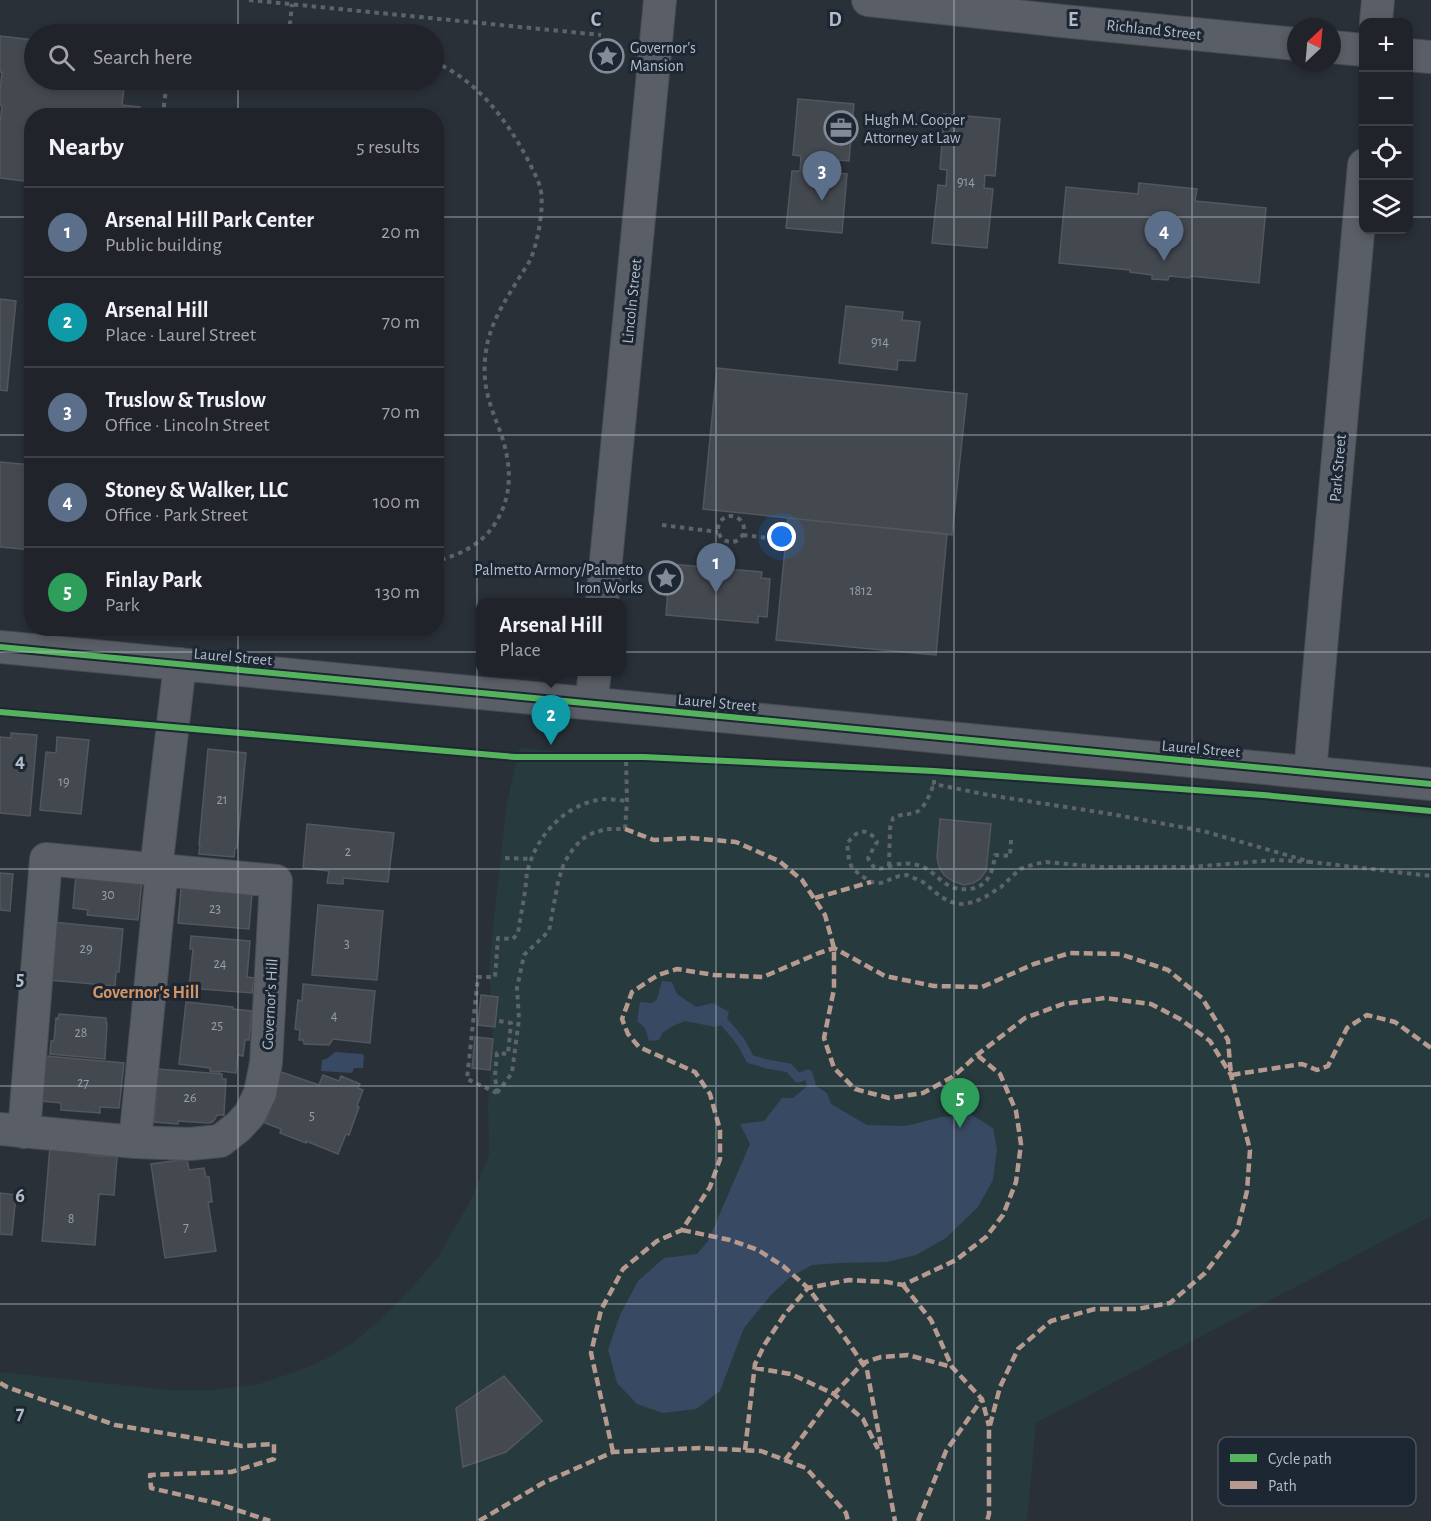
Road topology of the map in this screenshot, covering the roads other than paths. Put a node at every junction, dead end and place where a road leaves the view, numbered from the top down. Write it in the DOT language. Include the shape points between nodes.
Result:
graph roads {
  1 [pos="660,0"];
  2 [pos="868,0"];
  3 [pos="1378,0"];
  4 [pos="1376,18"];
  5 [pos="1287,43"];
  6 [pos="1341,48"];
  7 [pos="1359,50"];
  8 [pos="1413,55"];
  9 [pos="1431,57"];
  10 [pos="1363,180"];
  11 [pos="602,598"];
  12 [pos="0,647"];
  13 [pos="180,664"];
  14 [pos="594,676"];
  15 [pos="591,703"];
  16 [pos="1310,772"];
  17 [pos="1431,784"];
  18 [pos="159,869"];
  19 [pos="12,1130"];
  20 [pos="135,1142"];
  1 -- 11 [label="street, Lincoln Street"];
  2 -- 5 [label="street, Richland Street"];
  3 -- 4 [label="street"];
  6 -- 7 [label="street"];
  8 -- 9 [label="street"];
  10 -- 16 [label="street, Park Street"];
  12 -- 13 [label="street, Laurel Street"];
  13 -- 15 [label="street, Laurel Street"];
  13 -- 18 [label="street"];
  14 -- 15 [label="street"];
  15 -- 16 [label="street, Laurel Street"];
  16 -- 17 [label="street, Laurel Street"];
  18 -- 19 [label="street, Governor's Hill" via="46,859"];
  18 -- 20 [label="street"];
  18 -- 20 [label="street, Governor's Hill" via="276,881 266,1063 260,1093 250,1114 219,1141"];
  19 -- 20 [label="street, Governor's Hill"];
}
